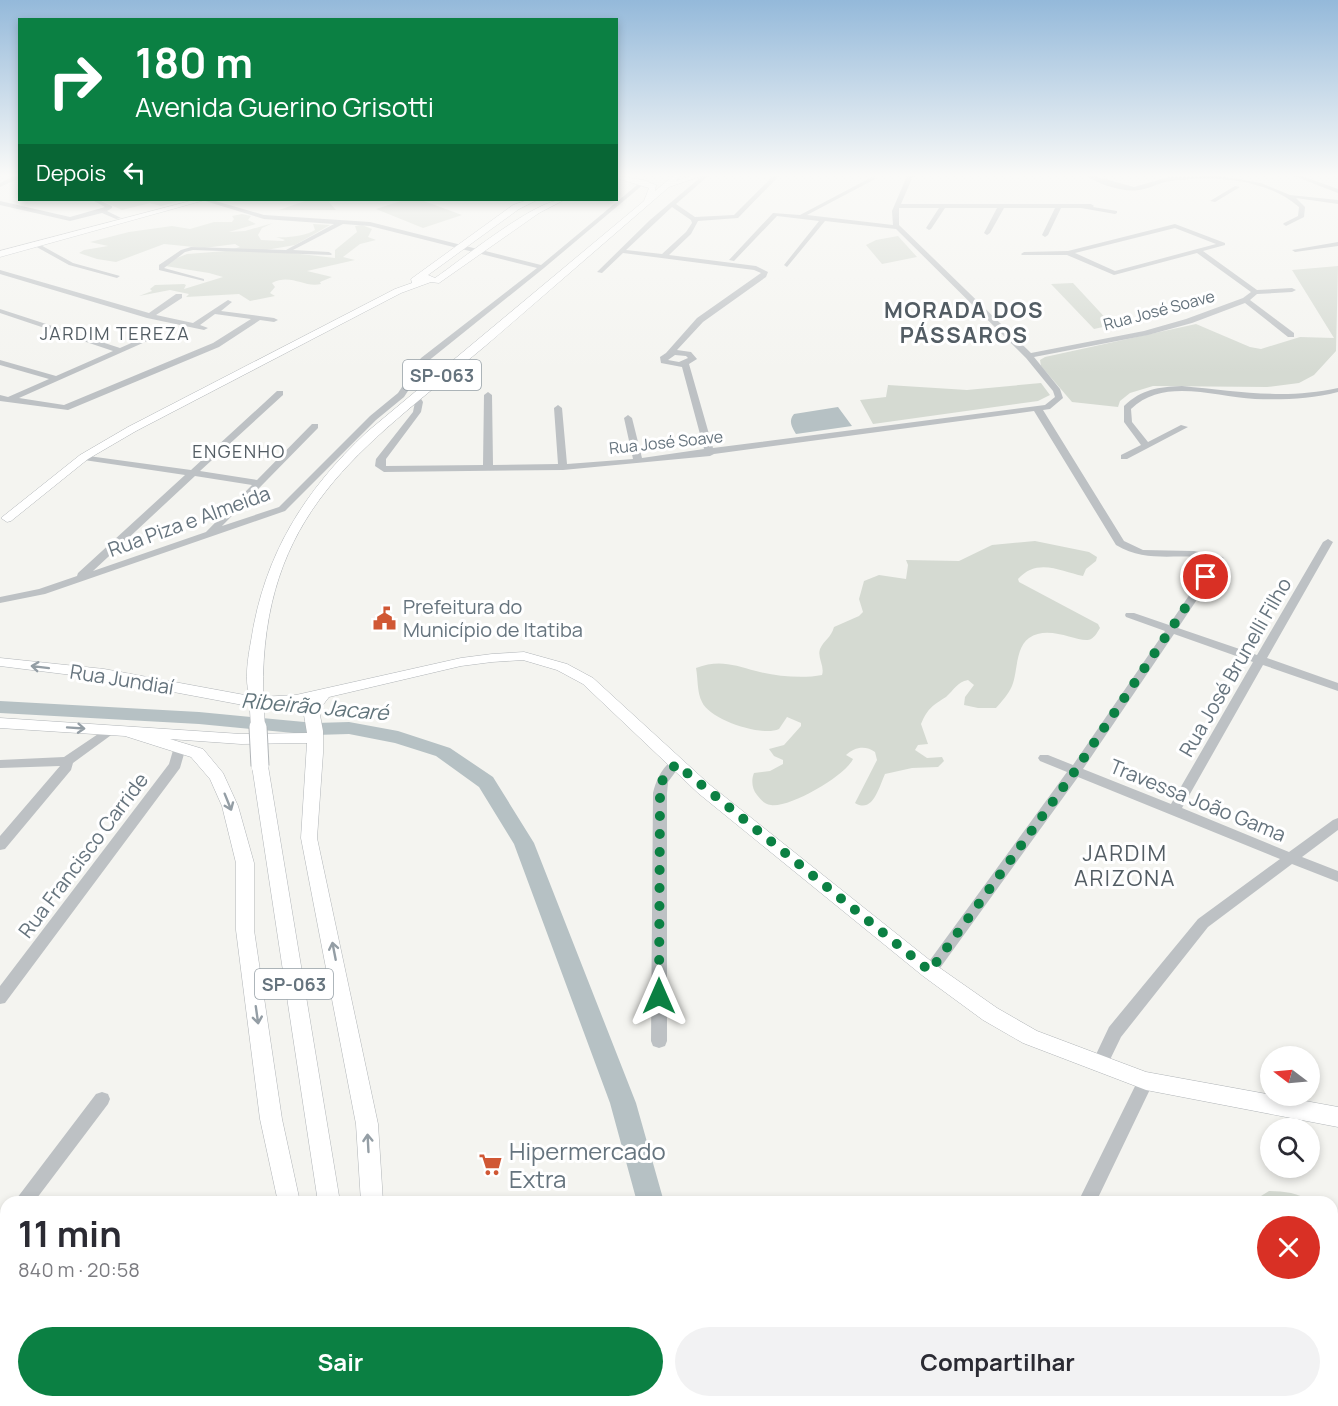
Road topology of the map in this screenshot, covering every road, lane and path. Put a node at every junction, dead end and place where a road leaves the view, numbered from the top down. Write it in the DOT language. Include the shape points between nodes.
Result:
graph roads {
  1 [pos="35,242"];
  2 [pos="42,242"];
  3 [pos="304,242"];
  4 [pos="444,242"];
  5 [pos="467,242"];
  6 [pos="490,242"];
  7 [pos="571,242"];
  8 [pos="601,242"];
  9 [pos="630,242"];
  10 [pos="678,242"];
  11 [pos="749,242"];
  12 [pos="805,242"];
  13 [pos="913,242"];
  14 [pos="1113,242"];
  15 [pos="1217,242"];
  16 [pos="35,244"];
  17 [pos="1338,244"];
  18 [pos="461,246"];
  19 [pos="477,250"];
  20 [pos="1295,250"];
  21 [pos="0,251"];
  22 [pos="286,251"];
  23 [pos="620,251"];
  24 [pos="1197,251"];
  25 [pos="1068,253"];
  26 [pos="328,254"];
  27 [pos="1024,254"];
  28 [pos="664,256"];
  29 [pos="732,260"];
  30 [pos="787,265"];
  31 [pos="542,267"];
  32 [pos="0,272"];
  33 [pos="600,272"];
  34 [pos="117,276"];
  35 [pos="202,279"];
  36 [pos="429,279"];
  37 [pos="1292,290"];
  38 [pos="1255,292"];
  39 [pos="179,296"];
  40 [pos="1246,300"];
  41 [pos="228,302"];
  42 [pos="0,311"];
  43 [pos="214,312"];
  44 [pos="150,316"];
  45 [pos="258,318"];
  46 [pos="274,321"];
  47 [pos="194,326"];
  48 [pos="204,328"];
  49 [pos="684,335"];
  50 [pos="1291,335"];
  51 [pos="150,338"];
  52 [pos="120,351"];
  53 [pos="670,353"];
  54 [pos="688,354"];
  55 [pos="1029,356"];
  56 [pos="0,362"];
  57 [pos="685,364"];
  58 [pos="55,378"];
  59 [pos="1338,390"];
  60 [pos="280,393"];
  61 [pos="488,395"];
  62 [pos="415,396"];
  63 [pos="4,399"];
  64 [pos="558,408"];
  65 [pos="1037,408"];
  66 [pos="628,418"];
  67 [pos="315,426"];
  68 [pos="1184,427"];
  69 [pos="1146,445"];
  70 [pos="710,453"];
  71 [pos="1124,456"];
  72 [pos="84,457"];
  73 [pos="638,461"];
  74 [pos="488,466"];
  75 [pos="563,467"];
  76 [pos="193,473"];
  77 [pos="259,483"];
  78 [pos="2,518"];
  79 [pos="210,533"];
  80 [pos="1328,542"];
  81 [pos="76,580"];
  82 [pos="0,600"];
  83 [pos="1130,615"];
  84 [pos="1170,629"];
  85 [pos="1261,660"];
  86 [pos="0,662"];
  87 [pos="1338,687"];
  88 [pos="250,697"];
  89 [pos="317,702"];
  90 [pos="0,723"];
  91 [pos="117,731"];
  92 [pos="315,735"];
  93 [pos="241,739"];
  94 [pos="188,750"];
  95 [pos="1044,758"];
  96 [pos="67,761"];
  97 [pos="0,764"];
  98 [pos="676,764"];
  99 [pos="175,765"];
  100 [pos="1075,771"];
  101 [pos="1174,810"];
  102 [pos="1338,823"];
  103 [pos="0,845"];
  104 [pos="1289,858"];
  105 [pos="1338,877"];
  106 [pos="930,971"];
  107 [pos="0,998"];
  108 [pos="659,1041"];
  109 [pos="1099,1065"];
  110 [pos="1146,1081"];
  111 [pos="102,1100"];
  112 [pos="1338,1118"];
  113 [pos="28,1196"];
  114 [pos="287,1196"];
  115 [pos="327,1196"];
  116 [pos="372,1196"];
  117 [pos="1090,1196"];
  1 -- 21 [label="main road"];
  2 -- 16 [label="main road"];
  3 -- 22 [label="street"];
  4 -- 18 [label="street"];
  5 -- 18 [label="main road"];
  6 -- 19 [label="main road"];
  7 -- 31 [label="street, Rua Piza e Almeida"];
  8 -- 62 [label="main road, SP-063"];
  9 -- 23 [label="street"];
  10 -- 28 [label="street"];
  11 -- 29 [label="street"];
  12 -- 30 [label="street"];
  13 -- 55 [label="street"];
  14 -- 25 [label="street"];
  15 -- 24 [label="street" via="1223,244"];
  16 -- 21 [label="main road"];
  16 -- 34 [label="street" via="71,264"];
  17 -- 20 [label="street"];
  18 -- 19 [label="street"];
  18 -- 36 [label="main road"];
  19 -- 31 [label="street"];
  19 -- 36 [label="main road"];
  22 -- 26 [label="street"];
  22 -- 35 [label="street" via="193,248 160,266"];
  23 -- 28 [label="street"];
  23 -- 33 [label="street"];
  24 -- 25 [label="street" via="1114,273"];
  24 -- 38 [label="street"];
  25 -- 27 [label="street"];
  28 -- 49 [label="street" via="756,268 765,274 710,311"];
  31 -- 79 [label="street, Rua Piza e Almeida" via="424,360 401,395 282,509"];
  32 -- 44 [label="street"];
  36 -- 72 [label="main road" via="398,291"];
  37 -- 38 [label="street"];
  38 -- 40 [label="street, Rua José Soave"];
  39 -- 44 [label="street"];
  40 -- 50 [label="street"];
  40 -- 55 [label="street, Rua José Soave" via="1144,333"];
  41 -- 43 [label="street"];
  42 -- 52 [label="street"];
  43 -- 45 [label="street"];
  43 -- 47 [label="street"];
  44 -- 47 [label="street"];
  45 -- 46 [label="street"];
  45 -- 63 [label="street" via="216,345 65,408"];
  47 -- 48 [label="street"];
  49 -- 53 [label="street"];
  49 -- 54 [label="street"];
  51 -- 52 [label="street"];
  52 -- 58 [label="street"];
  53 -- 54 [label="street"];
  53 -- 57 [label="street" via="663,359 667,363"];
  54 -- 57 [label="street" via="693,359"];
  55 -- 65 [label="street" via="1059,398 1047,407"];
  56 -- 58 [label="street"];
  57 -- 70 [label="street"];
  58 -- 63 [label="street"];
  59 -- 69 [label="street" via="1285,398 1171,389 1148,393 1133,400 1127,408 1128,422"];
  60 -- 76 [label="street"];
  61 -- 74 [label="street"];
  62 -- 74 [label="street, Rua José Soave" via="419,402 417,412 381,459 380,466 395,470"];
  62 -- 88 [label="main road, SP-063" via="335,469 306,509 274,578 263,616"];
  64 -- 75 [label="street"];
  65 -- 70 [label="street, Rua José Soave"];
  65 -- 84 [label="street" via="1128,550 1200,553 1219,559"];
  66 -- 73 [label="street"];
  67 -- 77 [label="street"];
  68 -- 69 [label="street"];
  69 -- 71 [label="street"];
  70 -- 73 [label="street, Rua José Soave"];
  72 -- 76 [label="street"];
  72 -- 78 [label="main road" via="26,505"];
  73 -- 75 [label="street, Rua José Soave"];
  74 -- 75 [label="street, Rua José Soave"];
  76 -- 77 [label="street"];
  76 -- 81 [label="street"];
  77 -- 79 [label="street"];
  79 -- 81 [label="street, Rua Piza e Almeida"];
  80 -- 85 [label="street, Rua José Brunelli Filho"];
  81 -- 82 [label="street, Rua Piza e Almeida"];
  83 -- 84 [label="street"];
  84 -- 85 [label="street"];
  84 -- 100 [label="street"];
  85 -- 87 [label="street"];
  85 -- 101 [label="street, Rua José Brunelli Filho"];
  88 -- 86 [label="main road, Rua Jundiaí, one-way"];
  88 -- 89 [label="main road, Rua Jundiaí" via="266,702"];
  88 -- 115 [label="main road, SP-063, bridge"];
  89 -- 92 [label="main road"];
  89 -- 98 [label="main road" via="460,662 524,656 562,667 588,681"];
  90 -- 91 [label="main road, one-way"];
  91 -- 93 [label="main road"];
  91 -- 94 [label="main road"];
  91 -- 96 [label="street"];
  92 -- 93 [label="main road"];
  116 -- 92 [label="main road, one-way" via="367,1124 309,838"];
  93 -- 94 [label="main road"];
  94 -- 99 [label="street, Rua Francisco Carride"];
  94 -- 99 [label="street, Rua Francisco Carride"];
  94 -- 114 [label="main road, one-way" via="217,777 230,806 245,862 245,930 271,1119"];
  95 -- 100 [label="street, Travessa João Gama"];
  96 -- 97 [label="street"];
  96 -- 103 [label="street"];
  98 -- 106 [label="main road"];
  98 -- 108 [label="street" via="662,781 660,793"];
  99 -- 107 [label="street, Rua Francisco Carride"];
  100 -- 101 [label="street, Travessa João Gama"];
  100 -- 106 [label="street"];
  101 -- 104 [label="street, Travessa João Gama"];
  102 -- 104 [label="street"];
  104 -- 105 [label="street, Travessa João Gama"];
  104 -- 109 [label="street" via="1203,923 1114,1032"];
  106 -- 109 [label="main road" via="1029,1037"];
  109 -- 110 [label="main road"];
  110 -- 112 [label="main road"];
  110 -- 117 [label="street"];
  111 -- 113 [label="street"];
}
